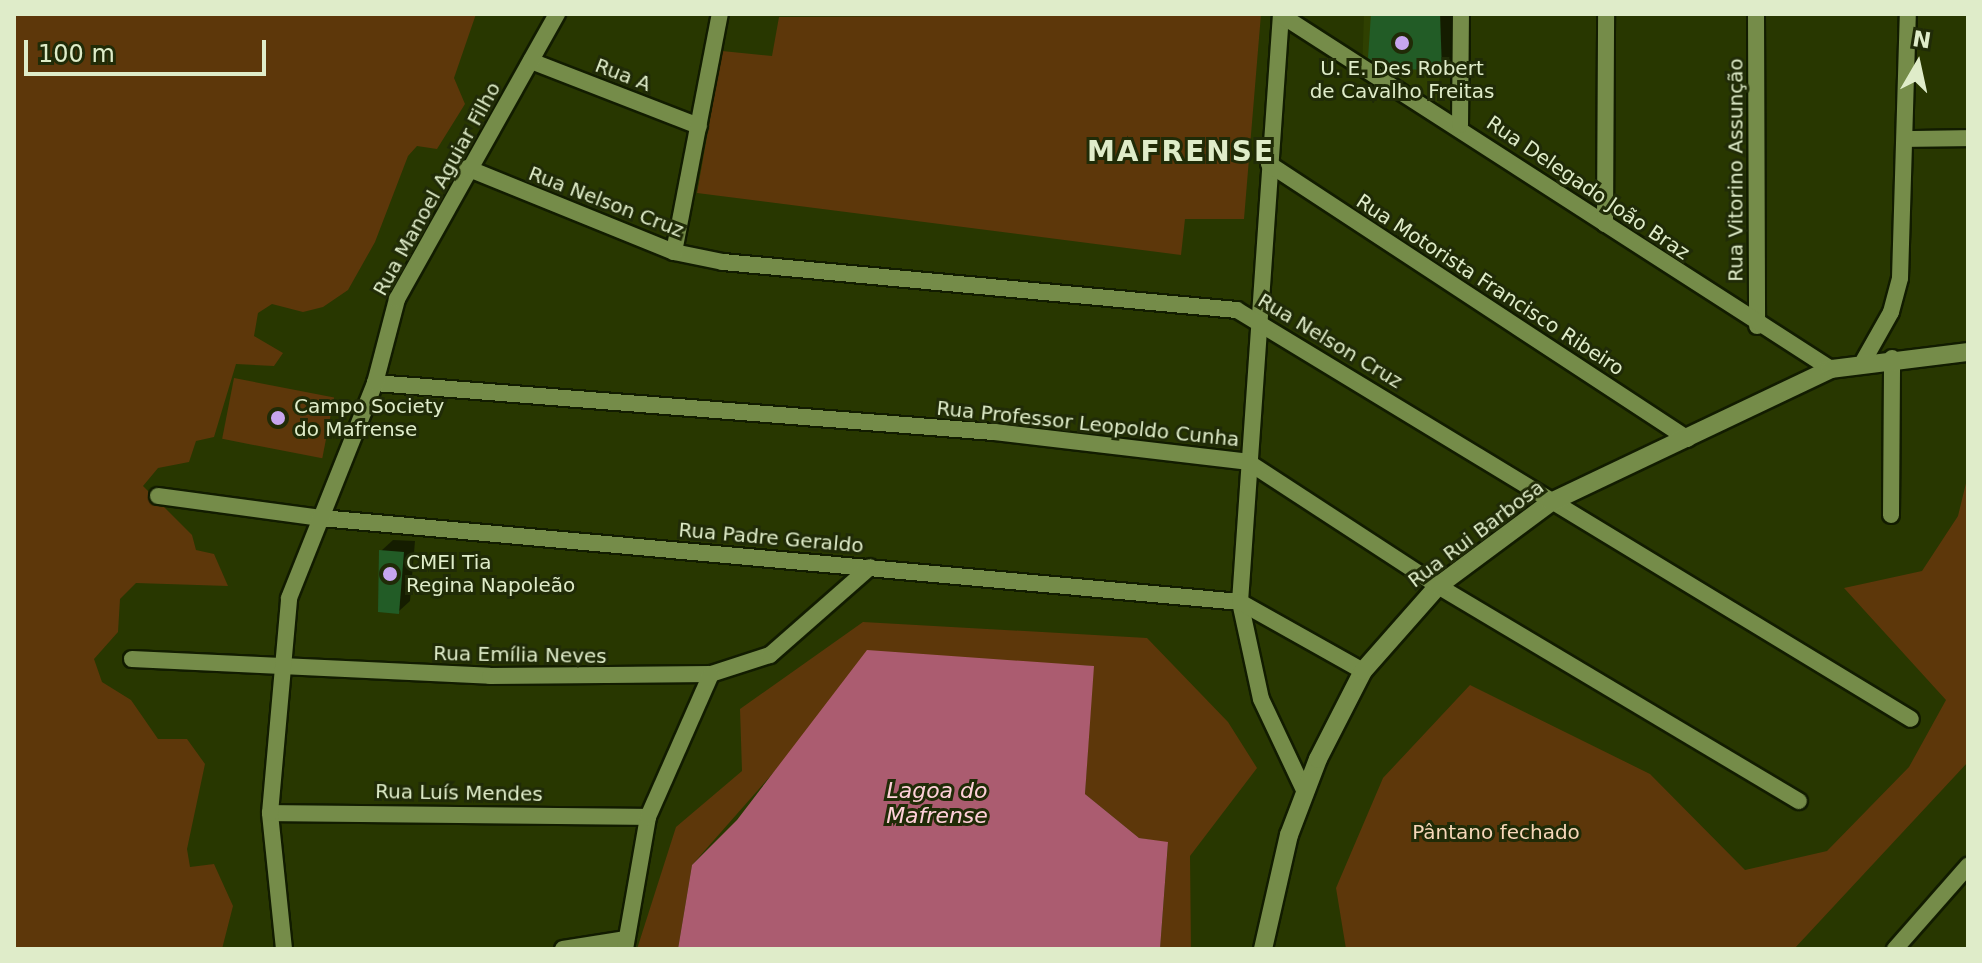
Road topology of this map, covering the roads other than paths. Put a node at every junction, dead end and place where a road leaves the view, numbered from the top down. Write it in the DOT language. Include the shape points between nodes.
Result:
graph roads {
  1 [pos="557,14"];
  2 [pos="720,14"];
  3 [pos="1461,14"];
  4 [pos="1606,14"];
  5 [pos="1756,14"];
  6 [pos="1908,14"];
  7 [pos="1281,15"];
  8 [pos="531,61"];
  9 [pos="1460,125"];
  10 [pos="699,126"];
  11 [pos="1968,138"];
  12 [pos="1907,139"];
  13 [pos="1269,164"];
  14 [pos="467,168"];
  15 [pos="1605,224"];
  16 [pos="674,252"];
  17 [pos="1257,318"];
  18 [pos="1757,326"];
  19 [pos="1968,352"];
  20 [pos="1892,358"];
  21 [pos="1864,360"];
  22 [pos="1831,369"];
  23 [pos="375,383"];
  24 [pos="1688,439"];
  25 [pos="1248,462"];
  26 [pos="158,496"];
  27 [pos="1551,502"];
  28 [pos="1891,515"];
  29 [pos="321,518"];
  30 [pos="870,567"];
  31 [pos="1438,586"];
  32 [pos="1240,602"];
  33 [pos="132,659"];
  34 [pos="280,668"];
  35 [pos="1363,671"];
  36 [pos="711,674"];
  37 [pos="1911,719"];
  38 [pos="1304,790"];
  39 [pos="1799,801"];
  40 [pos="270,813"];
  41 [pos="648,817"];
  42 [pos="1968,866"];
  43 [pos="626,944"];
  44 [pos="284,949"];
  45 [pos="563,949"];
  46 [pos="1263,949"];
  47 [pos="1895,949"];
  1 -- 8 [label="street, Rua Manoel Aguiar Filho"];
  2 -- 10 [label="street"];
  3 -- 9 [label="street"];
  4 -- 15 [label="street"];
  5 -- 18 [label="street, Rua Vitorino Assunção"];
  6 -- 12 [label="street"];
  7 -- 9 [label="street, Rua Delegado João Braz"];
  7 -- 13 [label="street"];
  8 -- 10 [label="street, Rua A"];
  8 -- 14 [label="street, Rua Manoel Aguiar Filho"];
  9 -- 15 [label="street, Rua Delegado João Braz"];
  10 -- 16 [label="street"];
  11 -- 12 [label="street"];
  12 -- 21 [label="street" via="1900,278 1891,312"];
  13 -- 17 [label="street"];
  13 -- 24 [label="street, Rua Motorista Francisco Ribeiro"];
  14 -- 16 [label="street, Rua Nelson Cruz"];
  14 -- 23 [label="street, Rua Manoel Aguiar Filho" via="391,311"];
  15 -- 18 [label="street, Rua Delegado João Braz"];
  16 -- 17 [label="street, Rua Nelson Cruz" via="780,270 1218,305"];
  17 -- 25 [label="street"];
  17 -- 27 [label="street, Rua Nelson Cruz"];
  18 -- 22 [label="street, Rua Delegado João Braz"];
  19 -- 20 [label="street, Rua Rui Barbosa"];
  20 -- 21 [label="street, Rua Rui Barbosa"];
  20 -- 28 [label="street"];
  21 -- 22 [label="street, Rua Rui Barbosa"];
  22 -- 24 [label="street, Rua Rui Barbosa"];
  23 -- 25 [label="street, Rua Professor Leopoldo Cunha" via="994,432"];
  23 -- 29 [label="street, Rua Manoel Aguiar Filho"];
  24 -- 27 [label="street, Rua Rui Barbosa"];
  25 -- 31 [label="street, Rua Professor Leopoldo Cunha"];
  25 -- 32 [label="street"];
  26 -- 29 [label="street, Rua Padre Geraldo"];
  27 -- 31 [label="street, Rua Rui Barbosa"];
  27 -- 37 [label="street, Rua Nelson Cruz"];
  29 -- 30 [label="street, Rua Padre Geraldo"];
  29 -- 34 [label="street, Rua Manoel Aguiar Filho" via="285,611"];
  30 -- 32 [label="street, Rua Padre Geraldo"];
  30 -- 36 [label="street, Rua Emília Neves" via="770,655"];
  31 -- 35 [label="street, Rua Rui Barbosa"];
  31 -- 39 [label="street, Rua Professor Leopoldo Cunha"];
  32 -- 35 [label="street, Rua Padre Geraldo"];
  32 -- 38 [label="street" via="1261,699"];
  33 -- 34 [label="street, Rua Emília Neves"];
  34 -- 36 [label="street, Rua Emília Neves"];
  34 -- 40 [label="street, Rua Manoel Aguiar Filho"];
  35 -- 38 [label="street, Rua Rui Barbosa"];
  36 -- 41 [label="street"];
  38 -- 46 [label="street, Rua Rui Barbosa"];
  40 -- 41 [label="street, Rua Luís Mendes"];
  40 -- 44 [label="street, Rua Manoel Aguiar Filho"];
  41 -- 43 [label="street"];
  42 -- 47 [label="street"];
  43 -- 45 [label="street"];
}
